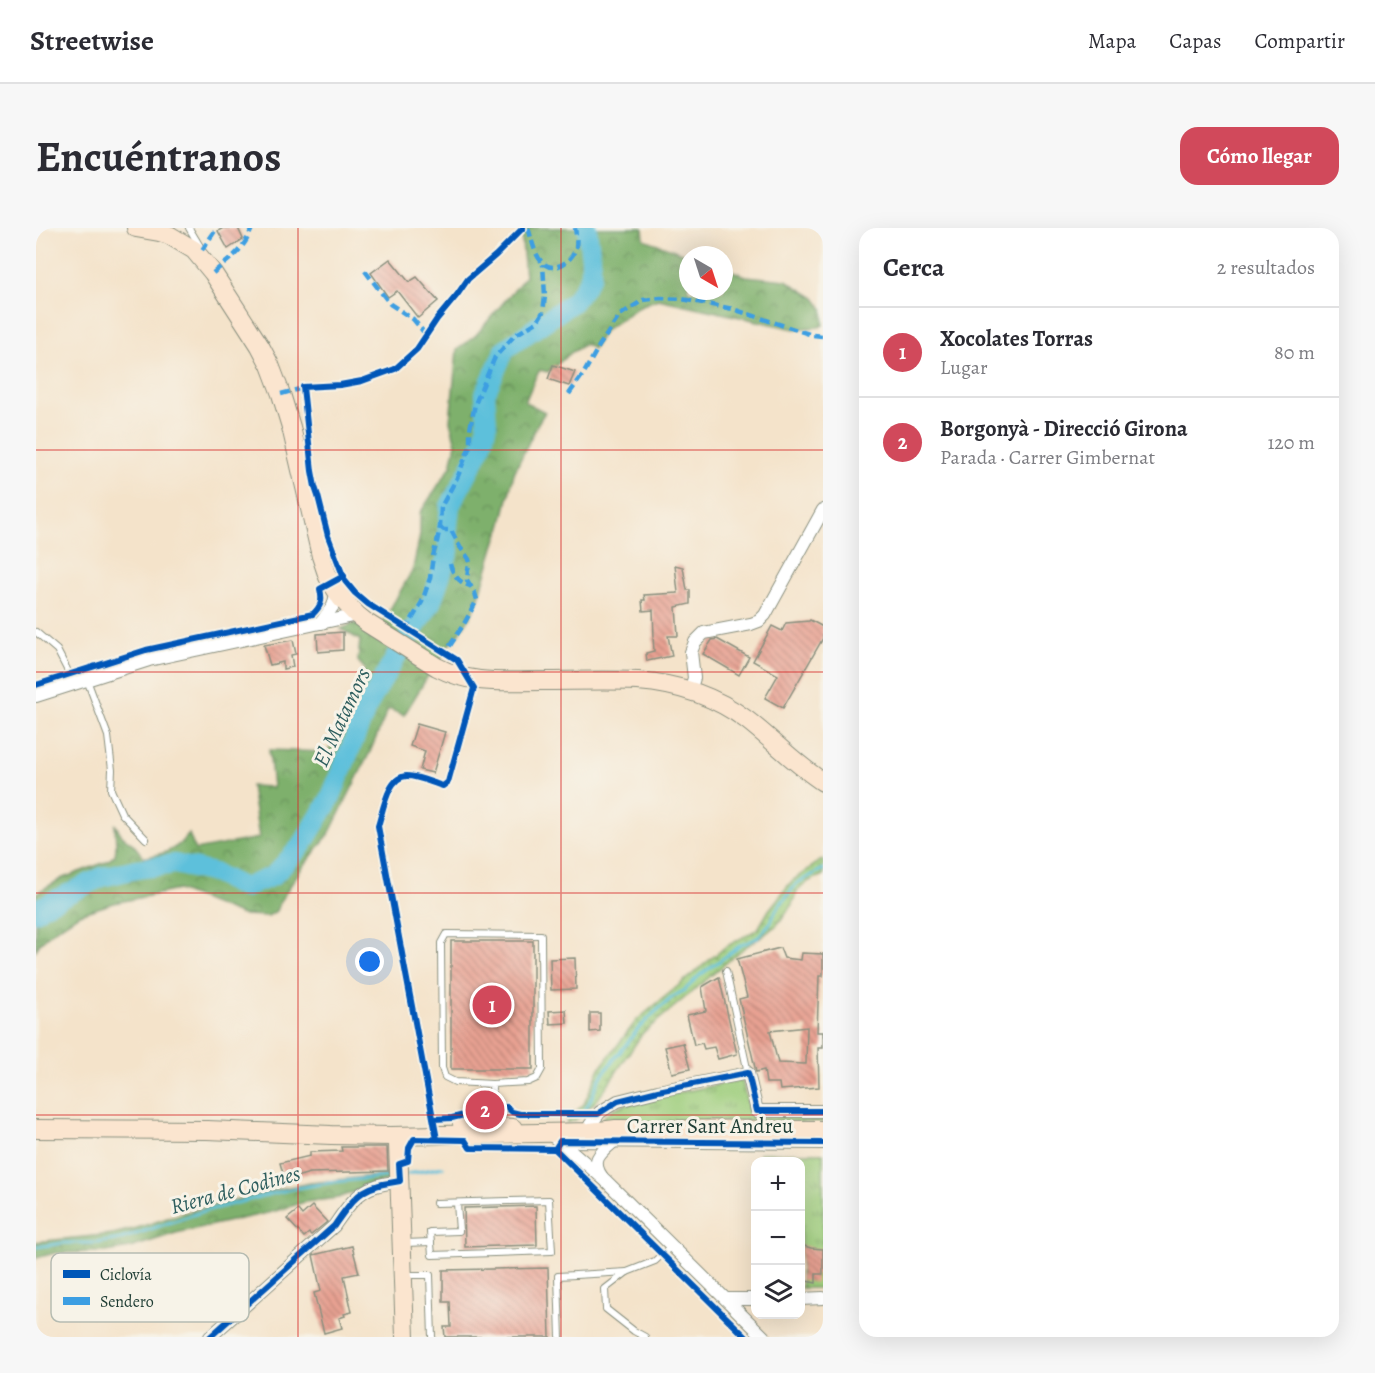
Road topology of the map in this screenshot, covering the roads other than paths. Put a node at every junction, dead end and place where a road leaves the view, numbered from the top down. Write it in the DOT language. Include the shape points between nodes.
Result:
graph roads {
  1 [pos="136,228"];
  2 [pos="189,228"];
  3 [pos="200,256"];
  4 [pos="823,510"];
  5 [pos="336,591"];
  6 [pos="362,619"];
  7 [pos="321,623"];
  8 [pos="36,632"];
  9 [pos="87,680"];
  10 [pos="74,683"];
  11 [pos="690,691"];
  12 [pos="36,696"];
  13 [pos="823,782"];
  14 [pos="146,839"];
  15 [pos="726,971"];
  16 [pos="748,1073"];
  17 [pos="492,1083"];
  18 [pos="823,1111"];
  19 [pos="492,1119"];
  20 [pos="314,1125"];
  21 [pos="590,1125"];
  22 [pos="450,1128"];
  23 [pos="36,1129"];
  24 [pos="207,1130"];
  25 [pos="823,1130"];
  26 [pos="614,1136"];
  27 [pos="554,1137"];
  28 [pos="398,1138"];
  29 [pos="823,1143"];
  30 [pos="400,1173"];
  31 [pos="605,1180"];
  32 [pos="436,1203"];
  33 [pos="457,1203"];
  34 [pos="431,1242"];
  35 [pos="402,1243"];
  36 [pos="672,1245"];
  37 [pos="627,1272"];
  38 [pos="403,1275"];
  39 [pos="726,1299"];
  40 [pos="751,1299"];
  41 [pos="805,1299"];
  42 [pos="823,1299"];
  43 [pos="249,1302"];
  44 [pos="755,1320"];
  45 [pos="227,1322"];
  46 [pos="210,1337"];
  47 [pos="405,1337"];
  48 [pos="432,1337"];
  49 [pos="560,1337"];
  50 [pos="645,1337"];
  51 [pos="764,1337"];
  1 -- 3 [label="main road" via="169,235"];
  2 -- 3 [label="lane" via="202,250"];
  3 -- 5 [label="main road" via="244,320 276,379 321,556"];
  4 -- 11 [label="street" via="765,615 751,624 704,633 695,642"];
  5 -- 6 [label="main road"];
  5 -- 7 [label="street" via="333,606"];
  6 -- 7 [label="street"];
  6 -- 11 [label="main road" via="437,667 475,681 638,681"];
  7 -- 9 [label="street" via="159,657"];
  8 -- 10 [label="lane" via="57,650"];
  9 -- 10 [label="street"];
  9 -- 14 [label="lane" via="108,736 111,790 122,814"];
  10 -- 12 [label="street"];
  11 -- 13 [label="main road" via="740,715"];
  15 -- 16 [label="lane"];
  16 -- 18 [label="street" via="757,1111"];
  16 -- 21 [label="street" via="618,1101 600,1112"];
  17 -- 17 [label="lane" via="455,1082 445,1077 442,1068 441,943 446,934 540,935 542,1069 537,1078 528,1082"];
  17 -- 19 [label="lane"];
  19 -- 21 [label="main road" via="522,1124"];
  19 -- 22 [label="main road"];
  19 -- 22 [label="main road" via="484,1129"];
  19 -- 27 [label="main road" via="500,1128 531,1129"];
  20 -- 22 [label="main road"];
  20 -- 24 [label="main road"];
  20 -- 28 [label="main road" via="390,1130"];
  21 -- 26 [label="main road"];
  22 -- 27 [label="main road"];
  22 -- 28 [label="main road"];
  23 -- 24 [label="main road"];
  24 -- 28 [label="main road"];
  25 -- 26 [label="main road"];
  26 -- 27 [label="main road" via="590,1132"];
  26 -- 29 [label="street, Carrer Sant Andreu"];
  26 -- 31 [label="street" via="597,1158 598,1171"];
  27 -- 31 [label="street"];
  28 -- 30 [label="main road"];
  30 -- 35 [label="main road"];
  30 -- 43 [label="street" via="356,1197 334,1226"];
  31 -- 36 [label="street"];
  32 -- 33 [label="lane"];
  33 -- 34 [label="lane" via="459,1231 430,1232"];
  33 -- 34 [label="lane" via="549,1200 552,1251 432,1255"];
  34 -- 35 [label="lane"];
  35 -- 38 [label="main road"];
  36 -- 37 [label="lane" via="655,1261"];
  36 -- 39 [label="street"];
  37 -- 49 [label="lane" via="558,1276"];
  37 -- 50 [label="lane" via="605,1288 606,1309"];
  38 -- 47 [label="main road"];
  38 -- 48 [label="lane" via="430,1275"];
  39 -- 40 [label="street"];
  39 -- 44 [label="street"];
  41 -- 42 [label="street"];
  44 -- 51 [label="street"];
  45 -- 46 [label="street"];
}
